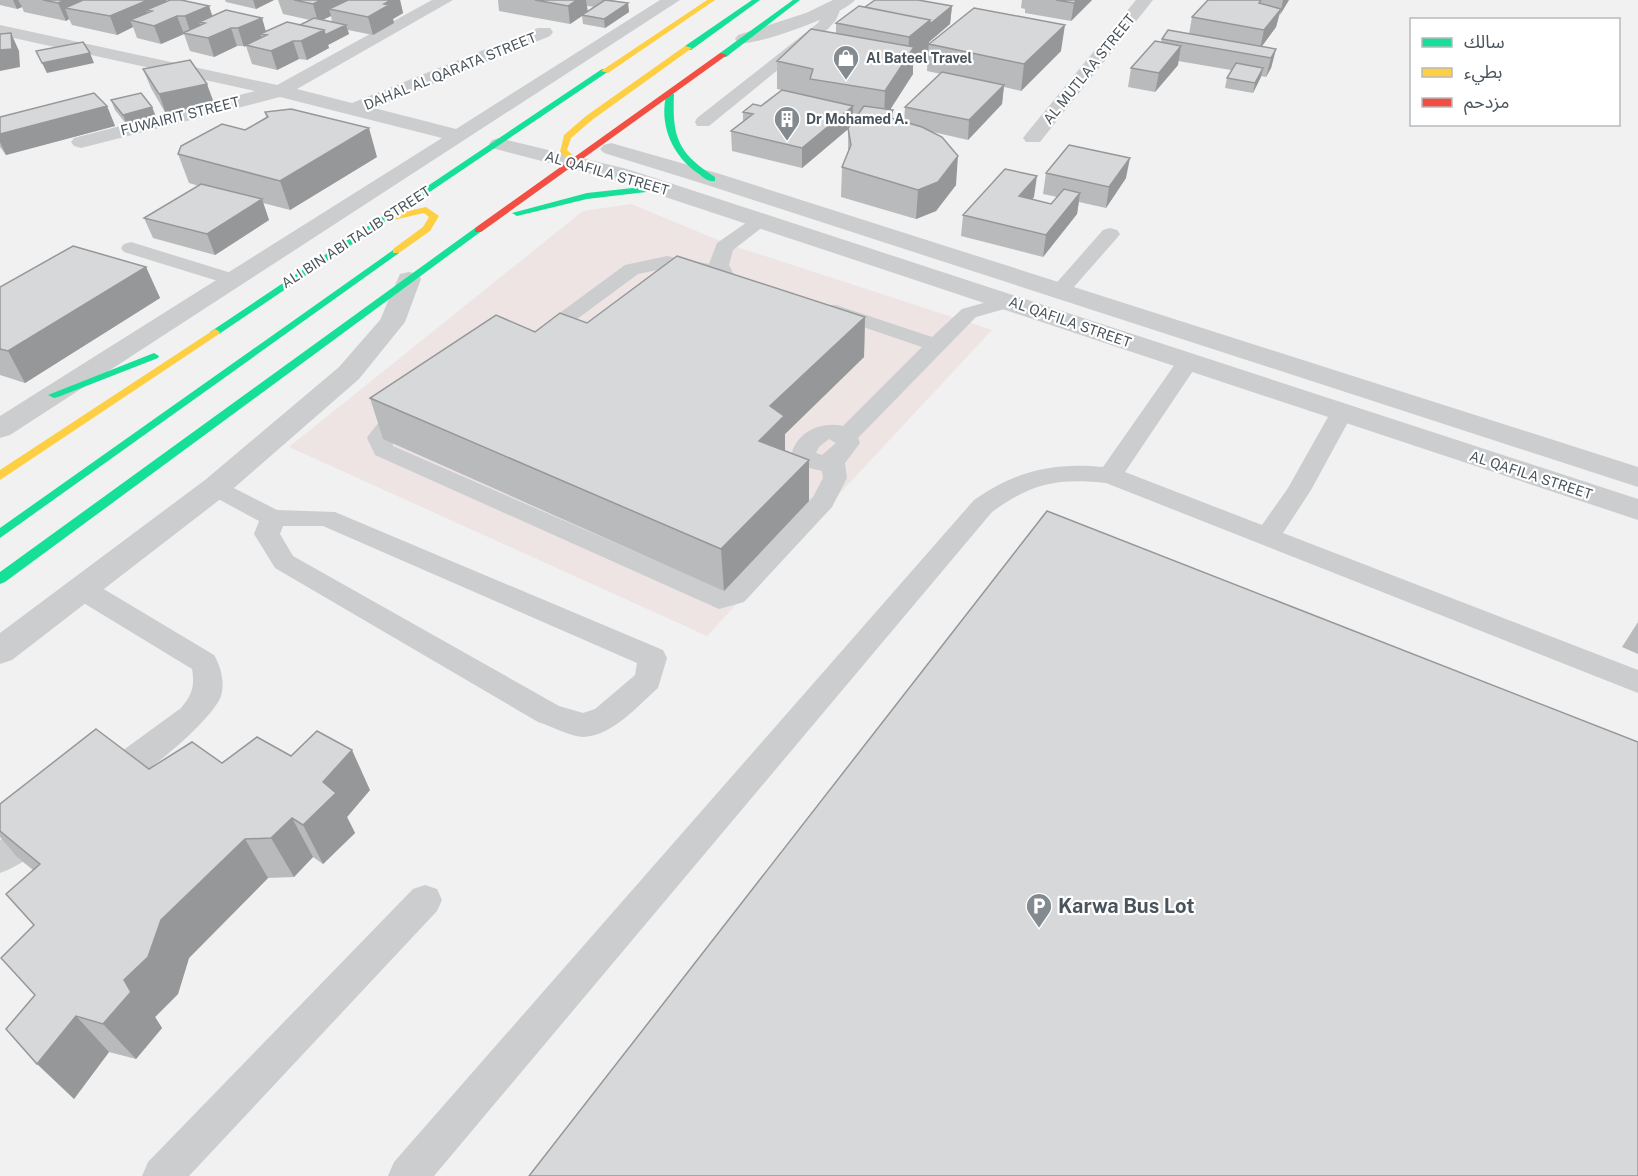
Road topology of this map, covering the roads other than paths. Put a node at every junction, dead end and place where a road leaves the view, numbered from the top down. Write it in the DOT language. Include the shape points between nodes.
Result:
graph roads {
  1 [pos="445,0"];
  2 [pos="672,0"];
  3 [pos="712,0"];
  4 [pos="758,0"];
  5 [pos="797,0"];
  6 [pos="1145,0"];
  7 [pos="399,4"];
  8 [pos="840,4"];
  9 [pos="428,9"];
  10 [pos="796,22"];
  11 [pos="0,30"];
  12 [pos="544,32"];
  13 [pos="813,33"];
  14 [pos="32,37"];
  15 [pos="744,39"];
  16 [pos="0,44"];
  17 [pos="280,91"];
  18 [pos="670,94"];
  19 [pos="356,109"];
  20 [pos="703,122"];
  21 [pos="524,127"];
  22 [pos="460,136"];
  23 [pos="567,137"];
  24 [pos="1033,138"];
  25 [pos="81,142"];
  26 [pos="499,144"];
  27 [pos="598,146"];
  28 [pos="575,162"];
  29 [pos="712,179"];
  30 [pos="660,188"];
  31 [pos="495,219"];
  32 [pos="381,220"];
  33 [pos="760,222"];
  34 [pos="1110,234"];
  35 [pos="724,247"];
  36 [pos="131,248"];
  37 [pos="667,262"];
  38 [pos="723,273"];
  39 [pos="409,279"];
  40 [pos="234,280"];
  41 [pos="745,281"];
  42 [pos="1059,292"];
  43 [pos="1008,302"];
  44 [pos="813,304"];
  45 [pos="212,333"];
  46 [pos="936,345"];
  47 [pos="515,348"];
  48 [pos="1188,362"];
  49 [pos="54,395"];
  50 [pos="426,400"];
  51 [pos="1341,413"];
  52 [pos="0,429"];
  53 [pos="846,437"];
  54 [pos="833,461"];
  55 [pos="1110,475"];
  56 [pos="0,476"];
  57 [pos="1638,477"];
  58 [pos="216,487"];
  59 [pos="1638,510"];
  60 [pos="273,518"];
  61 [pos="0,534"];
  62 [pos="1268,536"];
  63 [pos="0,579"];
  64 [pos="82,589"];
  65 [pos="0,651"];
  66 [pos="1638,682"];
  67 [pos="0,859"];
  68 [pos="424,900"];
  69 [pos="162,1176"];
  70 [pos="408,1176"];
  1 -- 9 [label="street"];
  2 -- 22 [label="street, ALI BIN ABI TALIB STREET"];
  3 -- 21 [label="main road, ALI BIN ABI TALIB STREET"];
  4 -- 23 [label="main road"];
  5 -- 15 [label="main road"];
  6 -- 24 [label="street, AL MUTLAA STREET"];
  7 -- 9 [label="street"];
  8 -- 10 [label="street"];
  8 -- 13 [label="lane"];
  9 -- 17 [label="street"];
  10 -- 13 [label="lane"];
  10 -- 15 [label="street"];
  11 -- 14 [label="street, DAHAL AL QARATA STREET"];
  12 -- 19 [label="street, DAHAL AL QARATA STREET"];
  13 -- 20 [label="lane"];
  14 -- 16 [label="street"];
  14 -- 17 [label="street, DAHAL AL QARATA STREET"];
  15 -- 18 [label="main road"];
  17 -- 19 [label="street, DAHAL AL QARATA STREET"];
  17 -- 25 [label="street, FUWAIRIT STREET"];
  18 -- 27 [label="main road"];
  18 -- 29 [label="main road" via="667,126 673,147 695,169"];
  19 -- 22 [label="street, DAHAL AL QARATA STREET"];
  21 -- 23 [label="street, AL QAFILA STREET"];
  21 -- 26 [label="main road, ALI BIN ABI TALIB STREET"];
  22 -- 40 [label="street, ALI BIN ABI TALIB STREET"];
  23 -- 27 [label="street, AL QAFILA STREET"];
  23 -- 28 [label="main road" via="564,150"];
  26 -- 28 [label="street, AL QAFILA STREET"];
  26 -- 32 [label="main road, ALI BIN ABI TALIB STREET"];
  27 -- 28 [label="main road"];
  27 -- 29 [label="street, AL QAFILA STREET"];
  28 -- 30 [label="street, AL QAFILA STREET"];
  28 -- 31 [label="main road"];
  29 -- 42 [label="street, AL QAFILA STREET"];
  30 -- 31 [label="main road" via="586,196"];
  30 -- 33 [label="street, AL QAFILA STREET"];
  31 -- 39 [label="main road"];
  32 -- 45 [label="main road, ALI BIN ABI TALIB STREET"];
  32 -- 61 [label="main road" via="426,210 435,216 428,228"];
  33 -- 35 [label="lane"];
  33 -- 43 [label="street, AL QAFILA STREET"];
  34 -- 42 [label="lane"];
  35 -- 37 [label="lane"];
  35 -- 38 [label="lane" via="719,265"];
  36 -- 40 [label="lane"];
  37 -- 38 [label="lane"];
  37 -- 47 [label="lane" via="632,269 564,329"];
  38 -- 41 [label="lane"];
  39 -- 58 [label="street" via="392,322 349,373"];
  39 -- 63 [label="main road"];
  40 -- 49 [label="street, ALI BIN ABI TALIB STREET"];
  42 -- 57 [label="street, AL QAFILA STREET"];
  43 -- 46 [label="lane" via="969,313"];
  43 -- 48 [label="street, AL QAFILA STREET"];
  44 -- 46 [label="lane"];
  45 -- 49 [label="main road"];
  45 -- 56 [label="main road, ALI BIN ABI TALIB STREET"];
  46 -- 53 [label="lane"];
  48 -- 51 [label="street, AL QAFILA STREET"];
  48 -- 55 [label="lane"];
  49 -- 52 [label="street, ALI BIN ABI TALIB STREET"];
  50 -- 54 [label="lane" via="383,431 379,438 383,450 719,599 734,595 823,501 835,478"];
  51 -- 59 [label="street, AL QAFILA STREET"];
  51 -- 62 [label="lane" via="1299,490"];
  53 -- 54 [label="lane" via="846,448"];
  53 -- 54 [label="lane" via="825,432 804,448 803,456 810,462"];
  55 -- 62 [label="lane"];
  55 -- 70 [label="lane" via="1074,471 1040,475 1008,487 983,506"];
  58 -- 60 [label="lane"];
  58 -- 64 [label="street"];
  60 -- 60 [label="lane" via="326,518 653,658 648,680 606,717 583,725 549,714 285,562 267,534"];
  62 -- 66 [label="lane"];
  64 -- 65 [label="street"];
  64 -- 67 [label="lane" via="204,663 208,677 206,698 194,715"];
  68 -- 69 [label="lane"];
}
